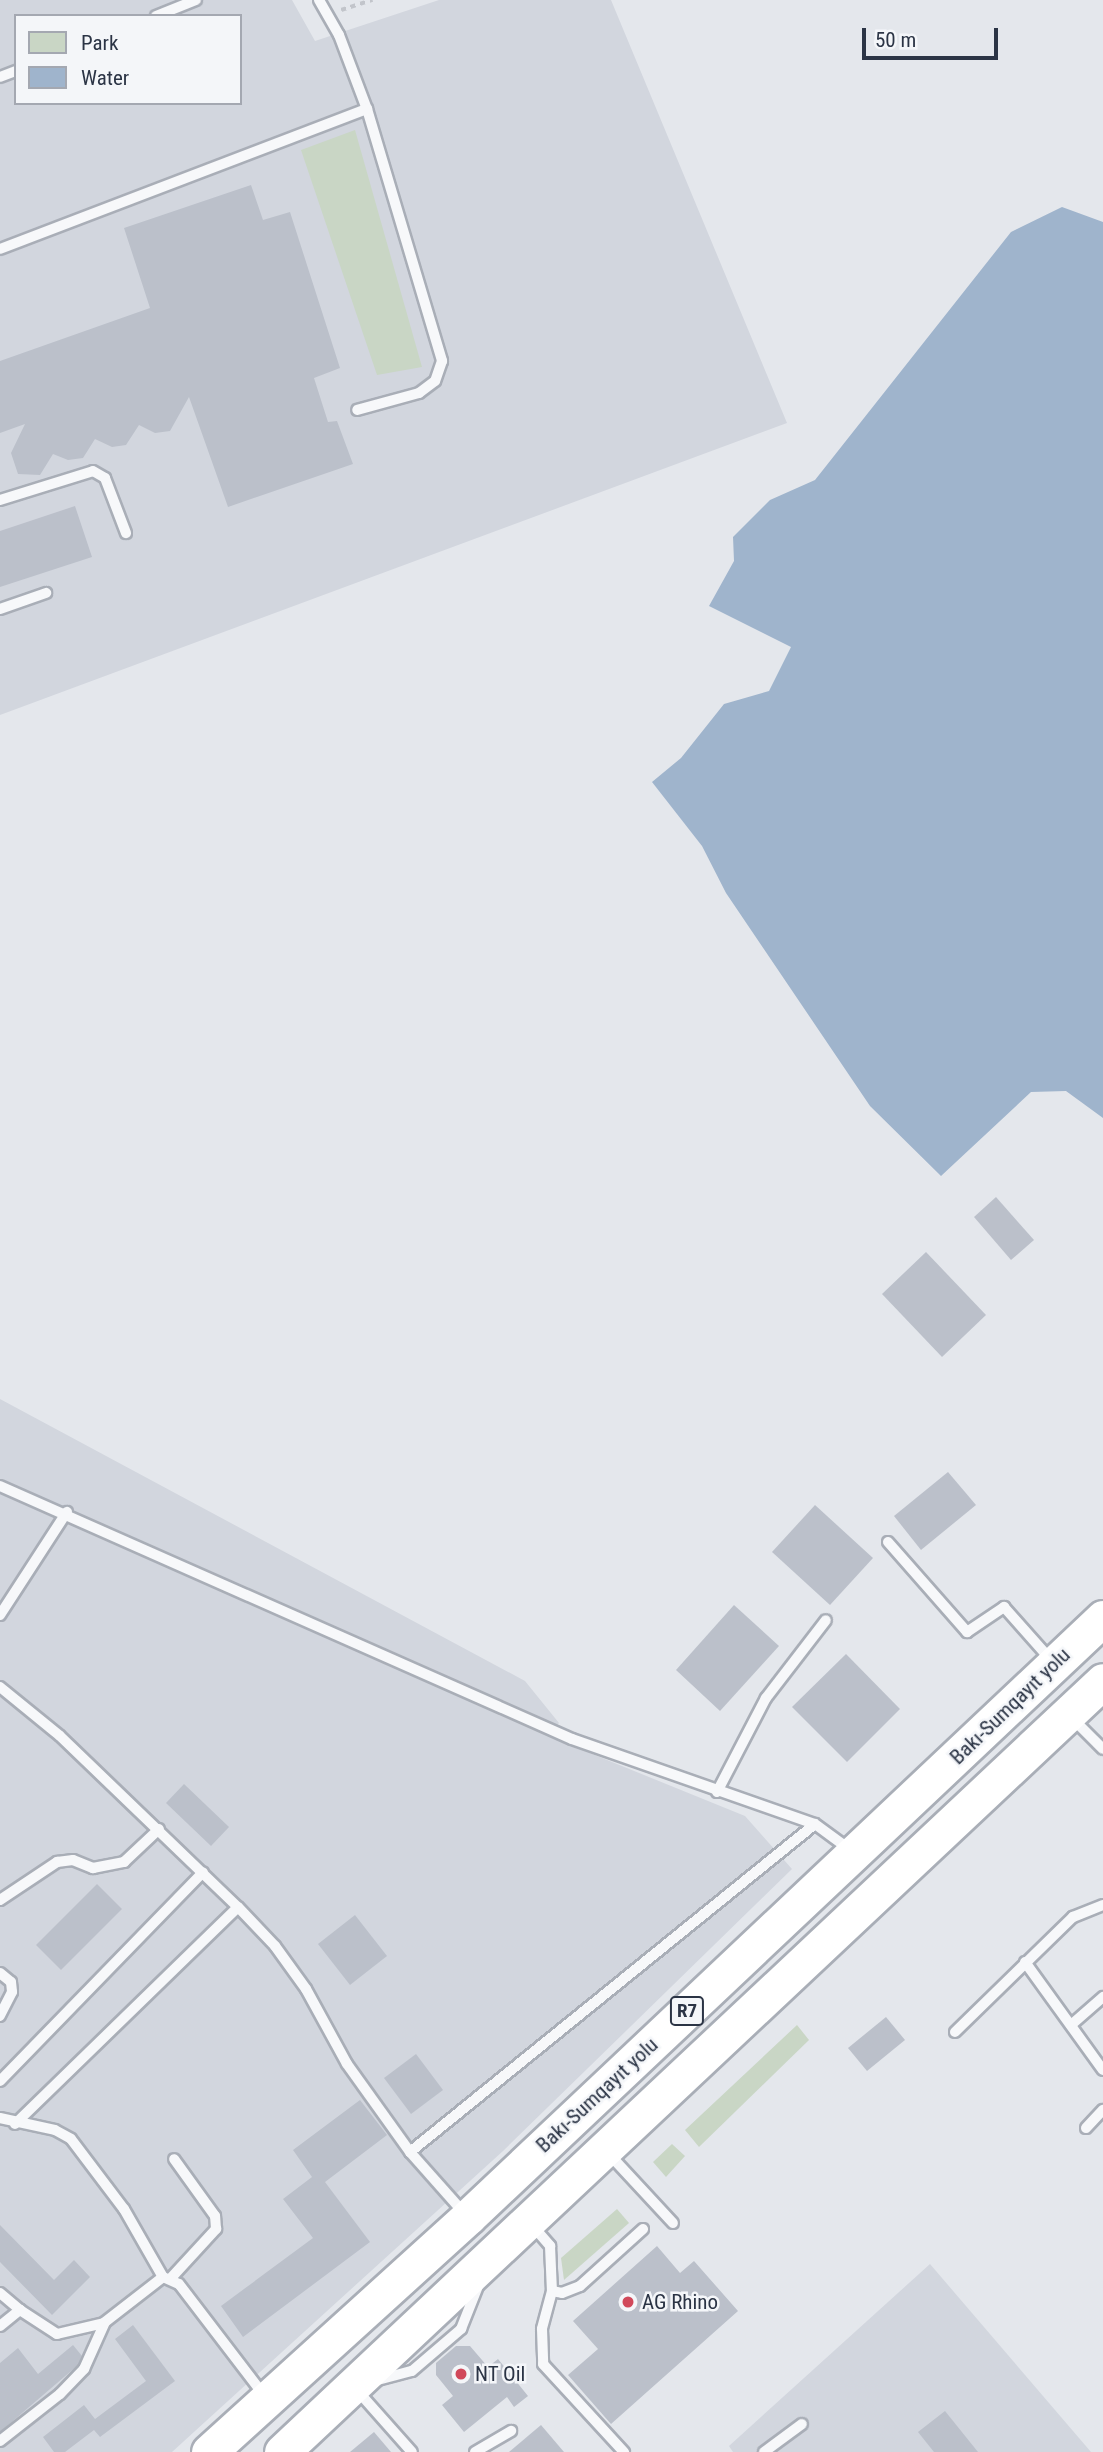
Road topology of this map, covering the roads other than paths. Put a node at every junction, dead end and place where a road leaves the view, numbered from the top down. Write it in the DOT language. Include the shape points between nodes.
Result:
graph roads {
  1 [pos="196,0"];
  2 [pos="319,0"];
  3 [pos="161,14"];
  4 [pos="367,108"];
  5 [pos="0,249"];
  6 [pos="357,410"];
  7 [pos="0,500"];
  8 [pos="126,533"];
  9 [pos="46,593"];
  10 [pos="0,609"];
  11 [pos="0,1486"];
  12 [pos="67,1513"];
  13 [pos="888,1542"];
  14 [pos="0,1615"];
  15 [pos="1103,1618"];
  16 [pos="826,1620"];
  17 [pos="1054,1664"];
  18 [pos="1103,1681"];
  19 [pos="0,1687"];
  20 [pos="1069,1714"];
  21 [pos="1103,1749"];
  22 [pos="717,1792"];
  23 [pos="815,1824"];
  24 [pos="159,1829"];
  25 [pos="855,1854"];
  26 [pos="203,1872"];
  27 [pos="0,1900"];
  28 [pos="1103,1905"];
  29 [pos="238,1907"];
  30 [pos="1025,1962"];
  31 [pos="0,1973"];
  32 [pos="1103,1997"];
  33 [pos="0,2017"];
  34 [pos="1071,2025"];
  35 [pos="955,2032"];
  36 [pos="1103,2070"];
  37 [pos="0,2081"];
  38 [pos="1103,2110"];
  39 [pos="0,2118"];
  40 [pos="15,2124"];
  41 [pos="1086,2128"];
  42 [pos="606,2150"];
  43 [pos="410,2152"];
  44 [pos="174,2159"];
  45 [pos="468,2217"];
  46 [pos="530,2222"];
  47 [pos="673,2223"];
  48 [pos="643,2229"];
  49 [pos="167,2277"];
  50 [pos="552,2291"];
  51 [pos="0,2293"];
  52 [pos="20,2309"];
  53 [pos="105,2322"];
  54 [pos="0,2326"];
  55 [pos="353,2386"];
  56 [pos="268,2401"];
  57 [pos="802,2424"];
  58 [pos="511,2431"];
  59 [pos="0,2441"];
  60 [pos="287,2450"];
  61 [pos="209,2452"];
  62 [pos="412,2452"];
  63 [pos="475,2452"];
  64 [pos="624,2452"];
  65 [pos="764,2452"];
  1 -- 3 [label="lane"];
  2 -- 4 [label="lane"];
  4 -- 5 [label="lane"];
  4 -- 6 [label="lane" via="442,361 435,381 419,393"];
  7 -- 8 [label="lane" via="93,471 105,478"];
  9 -- 10 [label="lane"];
  11 -- 12 [label="lane"];
  12 -- 14 [label="lane"];
  12 -- 22 [label="lane" via="572,1739"];
  13 -- 17 [label="lane" via="967,1632 1004,1608"];
  15 -- 17 [label="highway, Bakı-Sumqayıt yolu / R7"];
  16 -- 22 [label="lane" via="766,1698"];
  17 -- 25 [label="highway, Bakı-Sumqayıt yolu / R7"];
  18 -- 20 [label="highway, R7"];
  19 -- 24 [label="lane"];
  20 -- 21 [label="lane"];
  20 -- 42 [label="highway, R7"];
  22 -- 23 [label="lane"];
  23 -- 25 [label="lane"];
  23 -- 43 [label="lane"];
  24 -- 26 [label="lane"];
  24 -- 27 [label="lane" via="124,1863 93,1868 73,1860 57,1862"];
  25 -- 45 [label="highway, Bakı-Sumqayıt yolu / R7"];
  26 -- 29 [label="lane"];
  26 -- 37 [label="lane"];
  28 -- 30 [label="lane" via="1073,1917"];
  29 -- 40 [label="lane"];
  29 -- 43 [label="lane" via="275,1946 306,1989 348,2064"];
  30 -- 34 [label="lane"];
  30 -- 35 [label="lane"];
  31 -- 33 [label="lane" via="11,1982 12,1992"];
  32 -- 34 [label="lane"];
  34 -- 36 [label="lane"];
  38 -- 41 [label="lane"];
  39 -- 40 [label="lane"];
  40 -- 49 [label="lane" via="55,2130 71,2139 124,2209"];
  42 -- 46 [label="highway, R7"];
  42 -- 47 [label="lane"];
  43 -- 45 [label="lane"];
  44 -- 49 [label="lane" via="215,2216 216,2229"];
  45 -- 56 [label="highway, Bakı-Sumqayıt yolu / R7"];
  46 -- 50 [label="lane" via="553,2256"];
  46 -- 55 [label="highway, R7"];
  48 -- 50 [label="lane" via="580,2286 568,2293"];
  49 -- 53 [label="lane"];
  49 -- 56 [label="lane"];
  50 -- 64 [label="lane" via="542,2329 543,2364"];
  51 -- 52 [label="lane"];
  52 -- 53 [label="lane" via="57,2334"];
  52 -- 54 [label="lane"];
  53 -- 59 [label="lane" via="84,2368 60,2394"];
  55 -- 60 [label="highway, R7"];
  55 -- 62 [label="lane"];
  56 -- 61 [label="highway, Bakı-Sumqayıt yolu / R7"];
  57 -- 65 [label="lane"];
  58 -- 63 [label="lane"];
}
